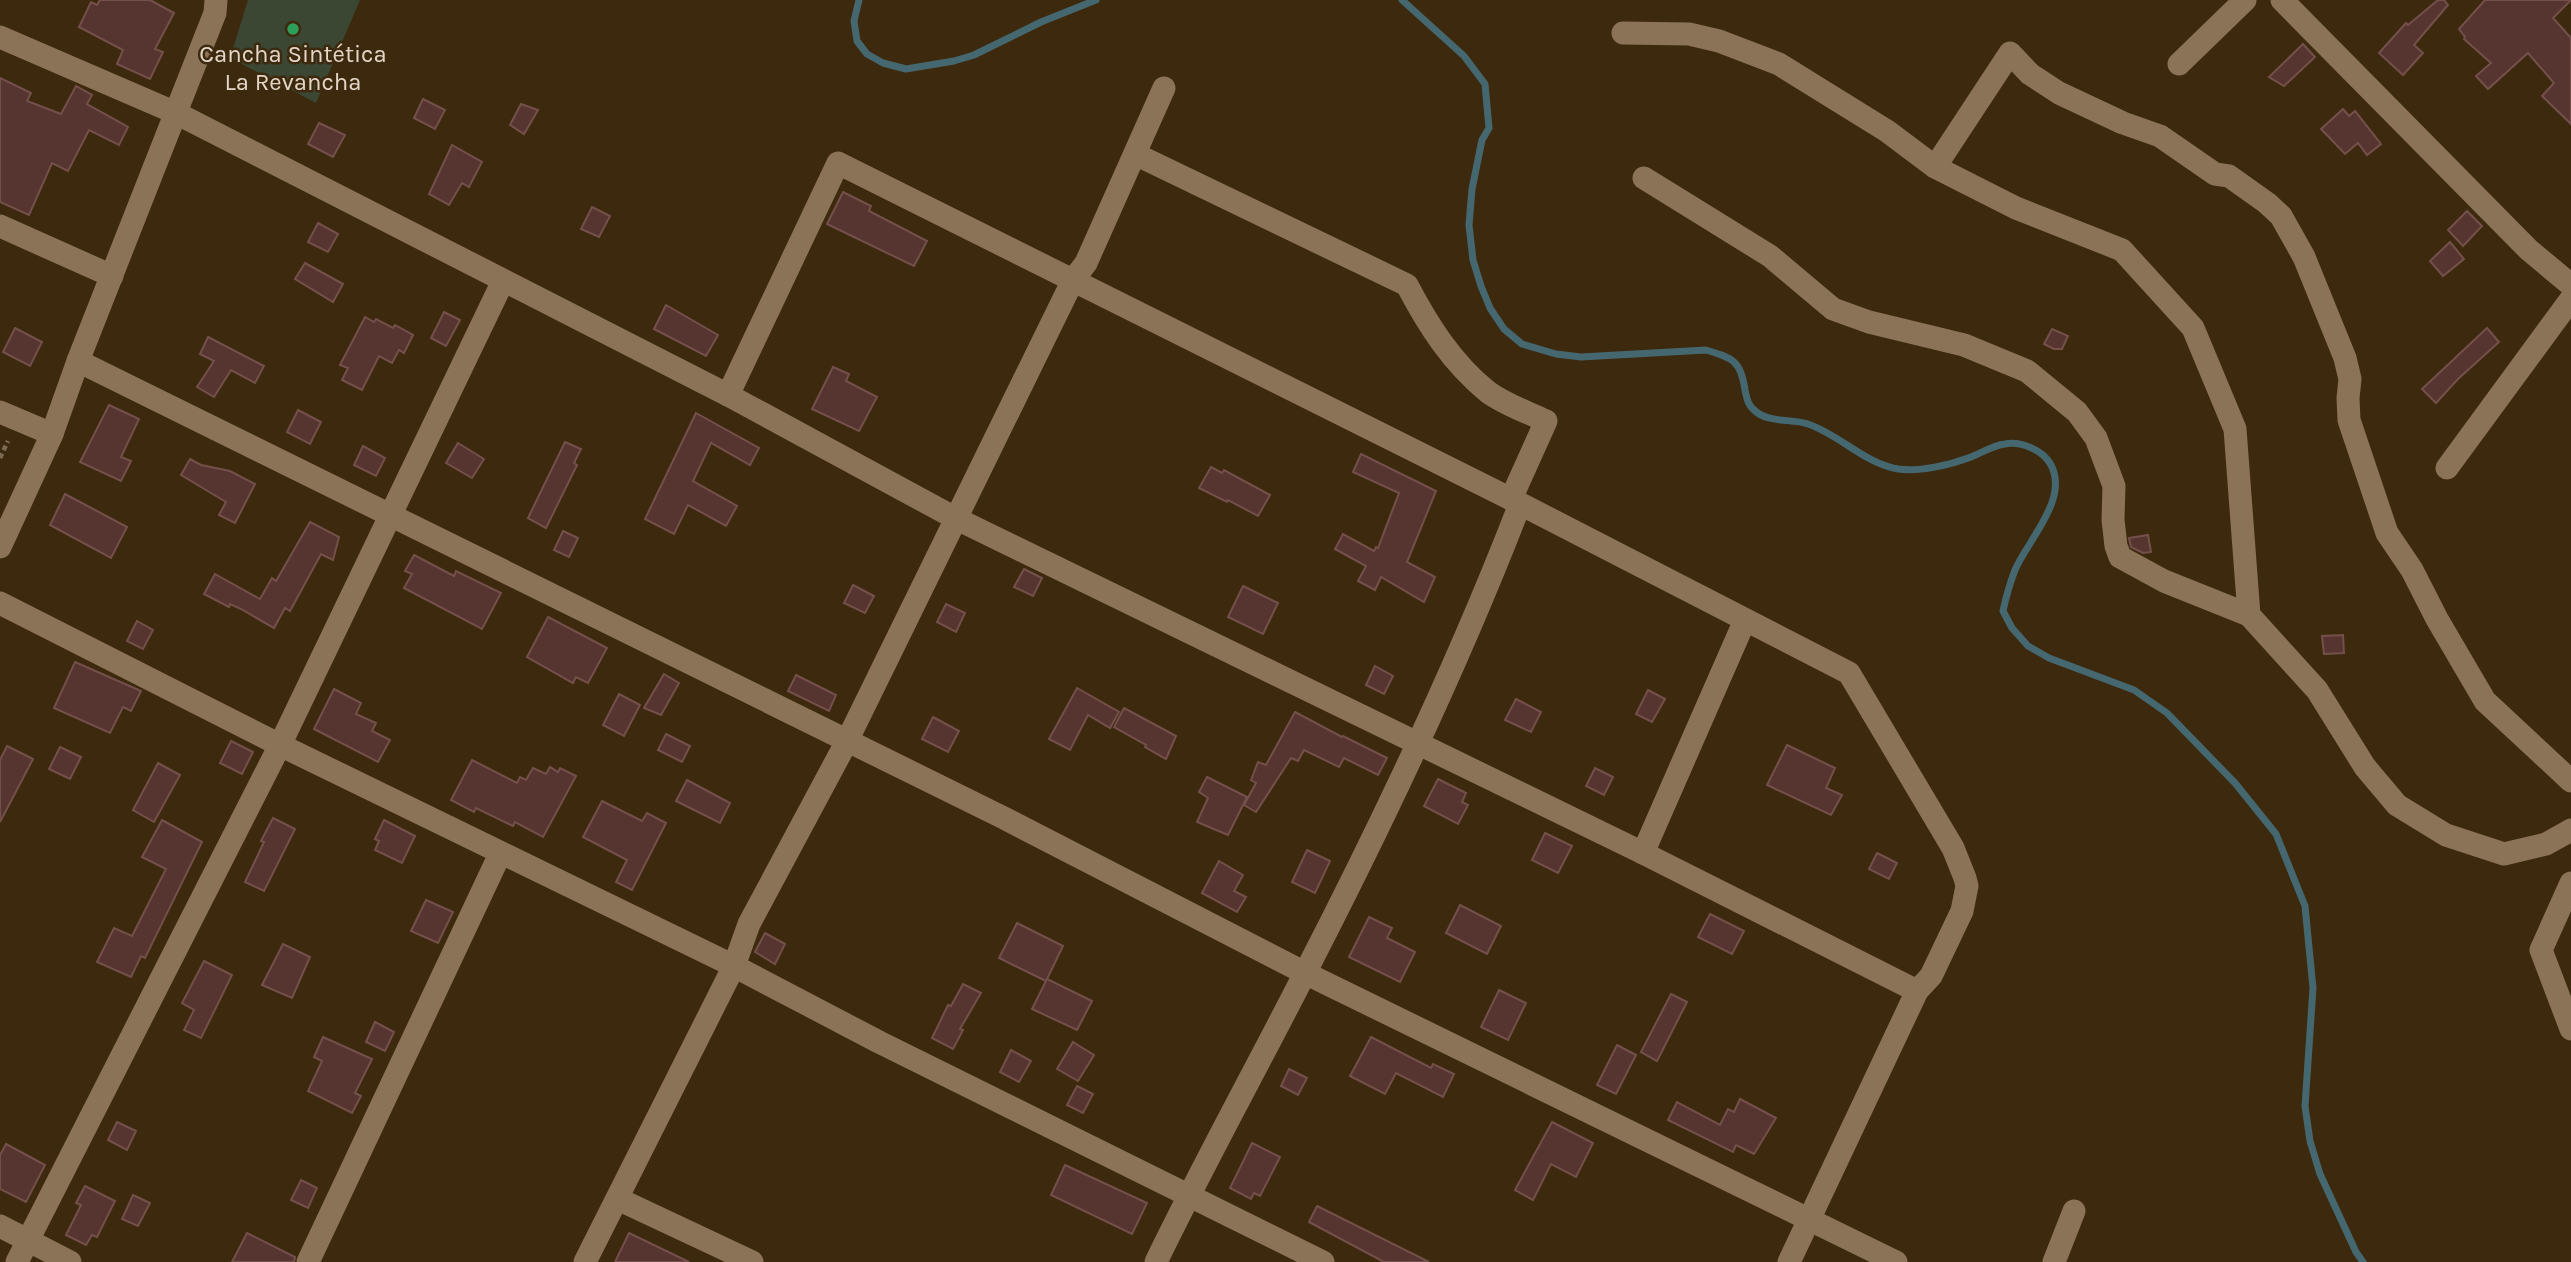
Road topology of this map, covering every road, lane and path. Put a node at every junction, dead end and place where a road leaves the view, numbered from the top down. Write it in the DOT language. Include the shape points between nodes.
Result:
graph roads {
  1 [pos="216,0"];
  2 [pos="2245,0"];
  3 [pos="2281,0"];
  4 [pos="1623,33"];
  5 [pos="0,37"];
  6 [pos="2179,64"];
  7 [pos="1164,89"];
  8 [pos="176,113"];
  9 [pos="1135,154"];
  10 [pos="1936,167"];
  11 [pos="1644,178"];
  12 [pos="0,226"];
  13 [pos="112,276"];
  14 [pos="503,281"];
  15 [pos="1073,281"];
  16 [pos="2571,285"];
  17 [pos="2571,299"];
  18 [pos="78,360"];
  19 [pos="729,394"];
  20 [pos="0,412"];
  21 [pos="52,434"];
  22 [pos="8,441"];
  23 [pos="0,458"];
  24 [pos="2447,468"];
  25 [pos="1515,502"];
  26 [pos="390,515"];
  27 [pos="957,519"];
  28 [pos="0,547"];
  29 [pos="0,603"];
  30 [pos="2249,615"];
  31 [pos="1745,620"];
  32 [pos="847,741"];
  33 [pos="1418,744"];
  34 [pos="280,745"];
  35 [pos="2571,781"];
  36 [pos="2571,830"];
  37 [pos="1643,853"];
  38 [pos="500,854"];
  39 [pos="2571,884"];
  40 [pos="734,966"];
  41 [pos="1305,973"];
  42 [pos="1917,991"];
  43 [pos="2571,1029"];
  44 [pos="1189,1194"];
  45 [pos="618,1199"];
  46 [pos="2074,1211"];
  47 [pos="1810,1220"];
  48 [pos="0,1226"];
  49 [pos="27,1239"];
  50 [pos="17,1262"];
  51 [pos="70,1262"];
  52 [pos="308,1262"];
  53 [pos="585,1262"];
  54 [pos="752,1262"];
  55 [pos="1156,1262"];
  56 [pos="1323,1262"];
  57 [pos="1789,1262"];
  58 [pos="1896,1262"];
  59 [pos="2054,1262"];
  1 -- 8 [label="street"];
  2 -- 6 [label="street"];
  3 -- 16 [label="street" via="2529,250"];
  4 -- 10 [label="street" via="1689,34 1779,64"];
  5 -- 8 [label="street"];
  7 -- 9 [label="street"];
  8 -- 13 [label="street"];
  8 -- 14 [label="street"];
  9 -- 15 [label="street" via="1086,263"];
  9 -- 25 [label="street" via="1406,285 1429,328 1465,370 1489,393 1546,421"];
  10 -- 30 [label="street" via="2017,208 2122,250 2193,328 2235,429"];
  10 -- 35 [label="street" via="2010,53 2030,74 2059,93 2160,136 2216,174 2229,176 2281,216 2304,257 2345,358 2350,379 2349,420 2388,533 2484,701"];
  11 -- 30 [label="street" via="1770,256 1833,309 1964,345 2027,371 2077,412 2096,438 2114,486 2113,520 2120,556 2164,582"];
  12 -- 13 [label="street"];
  13 -- 18 [label="street"];
  14 -- 19 [label="street"];
  14 -- 26 [label="street"];
  15 -- 19 [label="street" via="838,163"];
  15 -- 25 [label="street"];
  15 -- 27 [label="street"];
  17 -- 24 [label="street"];
  18 -- 21 [label="street"];
  18 -- 26 [label="street"];
  19 -- 27 [label="street"];
  20 -- 21 [label="street"];
  21 -- 28 [label="street"];
  22 -- 23 [label="path"];
  25 -- 31 [label="street"];
  25 -- 33 [label="street" via="1493,574"];
  26 -- 32 [label="street"];
  26 -- 34 [label="street"];
  27 -- 32 [label="street"];
  27 -- 33 [label="street"];
  29 -- 34 [label="street"];
  30 -- 36 [label="street" via="2317,690 2365,767 2397,805 2446,835 2504,854 2546,844"];
  31 -- 37 [label="street"];
  31 -- 42 [label="street" via="1849,673 1953,848 1965,878 1965,900 1931,976"];
  32 -- 40 [label="street" via="749,924"];
  32 -- 41 [label="street"];
  33 -- 37 [label="street"];
  33 -- 41 [label="street"];
  34 -- 38 [label="street"];
  34 -- 49 [label="street"];
  37 -- 42 [label="street"];
  38 -- 40 [label="street"];
  38 -- 52 [label="street"];
  39 -- 43 [label="street" via="2541,950"];
  40 -- 44 [label="street"];
  40 -- 45 [label="street"];
  41 -- 44 [label="street"];
  41 -- 47 [label="street"];
  42 -- 47 [label="street"];
  44 -- 55 [label="street"];
  44 -- 56 [label="street"];
  45 -- 53 [label="street"];
  45 -- 54 [label="street"];
  46 -- 59 [label="street"];
  47 -- 57 [label="street"];
  47 -- 58 [label="street"];
  48 -- 49 [label="street"];
  49 -- 50 [label="street"];
  49 -- 51 [label="street"];
}
